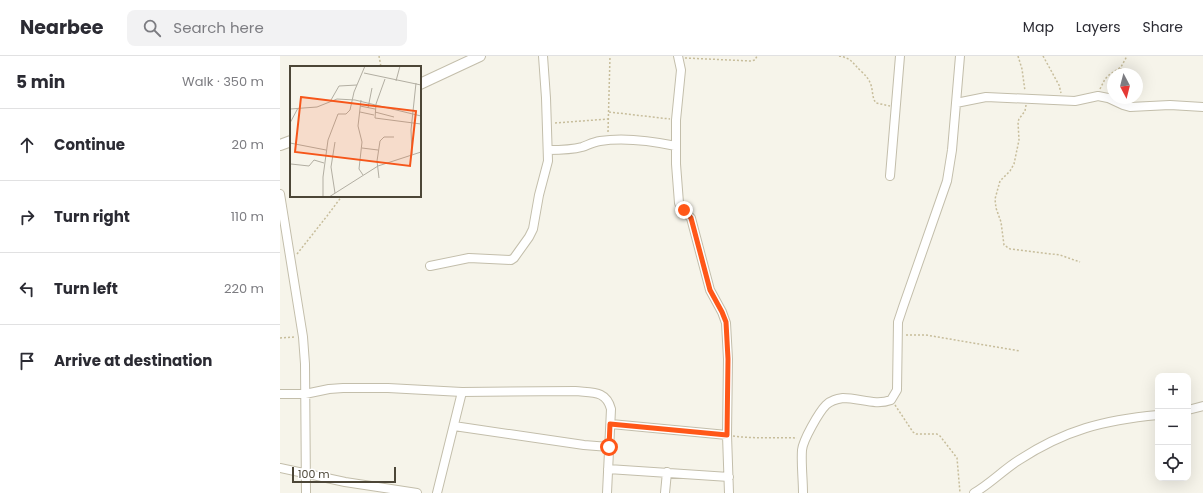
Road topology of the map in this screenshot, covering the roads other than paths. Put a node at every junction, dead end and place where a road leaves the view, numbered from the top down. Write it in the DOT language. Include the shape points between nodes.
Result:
graph roads {
  1 [pos="480,56"];
  2 [pos="543,56"];
  3 [pos="900,56"];
  4 [pos="960,56"];
  5 [pos="679,57"];
  6 [pos="421,84"];
  7 [pos="956,103"];
  8 [pos="1203,107"];
  9 [pos="290,140"];
  10 [pos="280,145"];
  11 [pos="676,146"];
  12 [pos="548,150"];
  13 [pos="890,176"];
  14 [pos="280,194"];
  15 [pos="430,266"];
  16 [pos="462,392"];
  17 [pos="280,394"];
  18 [pos="305,394"];
  19 [pos="1203,406"];
  20 [pos="1191,409"];
  21 [pos="1155,415"];
  22 [pos="610,424"];
  23 [pos="454,426"];
  24 [pos="727,435"];
  25 [pos="609,447"];
  26 [pos="280,468"];
  27 [pos="608,469"];
  28 [pos="667,472"];
  29 [pos="306,473"];
  30 [pos="729,477"];
  31 [pos="306,493"];
  32 [pos="417,493"];
  33 [pos="437,493"];
  34 [pos="607,493"];
  35 [pos="664,493"];
  36 [pos="729,493"];
  37 [pos="804,493"];
  38 [pos="974,493"];
  1 -- 6 [label="street"];
  2 -- 12 [label="street"];
  3 -- 13 [label="street"];
  4 -- 7 [label="street"];
  5 -- 11 [label="street" via="681,76"];
  7 -- 8 [label="street" via="986,97 1075,101 1098,96 1130,107"];
  7 -- 37 [label="street" via="947,181 898,322 897,390 891,400 877,403 852,399 834,400 826,405 805,438 802,450"];
  9 -- 10 [label="street"];
  11 -- 12 [label="street" via="639,140 608,140 573,149"];
  11 -- 24 [label="street" via="679,203 691,218 710,290 726,322"];
  12 -- 15 [label="street" via="548,161 533,229 514,258 469,258"];
  14 -- 18 [label="street" via="300,310"];
  16 -- 18 [label="street" via="343,388"];
  16 -- 22 [label="street" via="593,393 604,396 609,401"];
  16 -- 23 [label="street"];
  17 -- 18 [label="street"];
  18 -- 29 [label="street"];
  19 -- 20 [label="street"];
  21 -- 38 [label="street" via="1108,422 1067,433 1018,460"];
  22 -- 24 [label="street"];
  22 -- 25 [label="street"];
  23 -- 25 [label="street"];
  23 -- 33 [label="street"];
  24 -- 30 [label="street"];
  25 -- 27 [label="street"];
  26 -- 29 [label="street"];
  27 -- 28 [label="street"];
  27 -- 34 [label="street"];
  28 -- 30 [label="street"];
  28 -- 35 [label="street"];
  29 -- 31 [label="street"];
  29 -- 32 [label="street"];
  30 -- 36 [label="street"];
}
